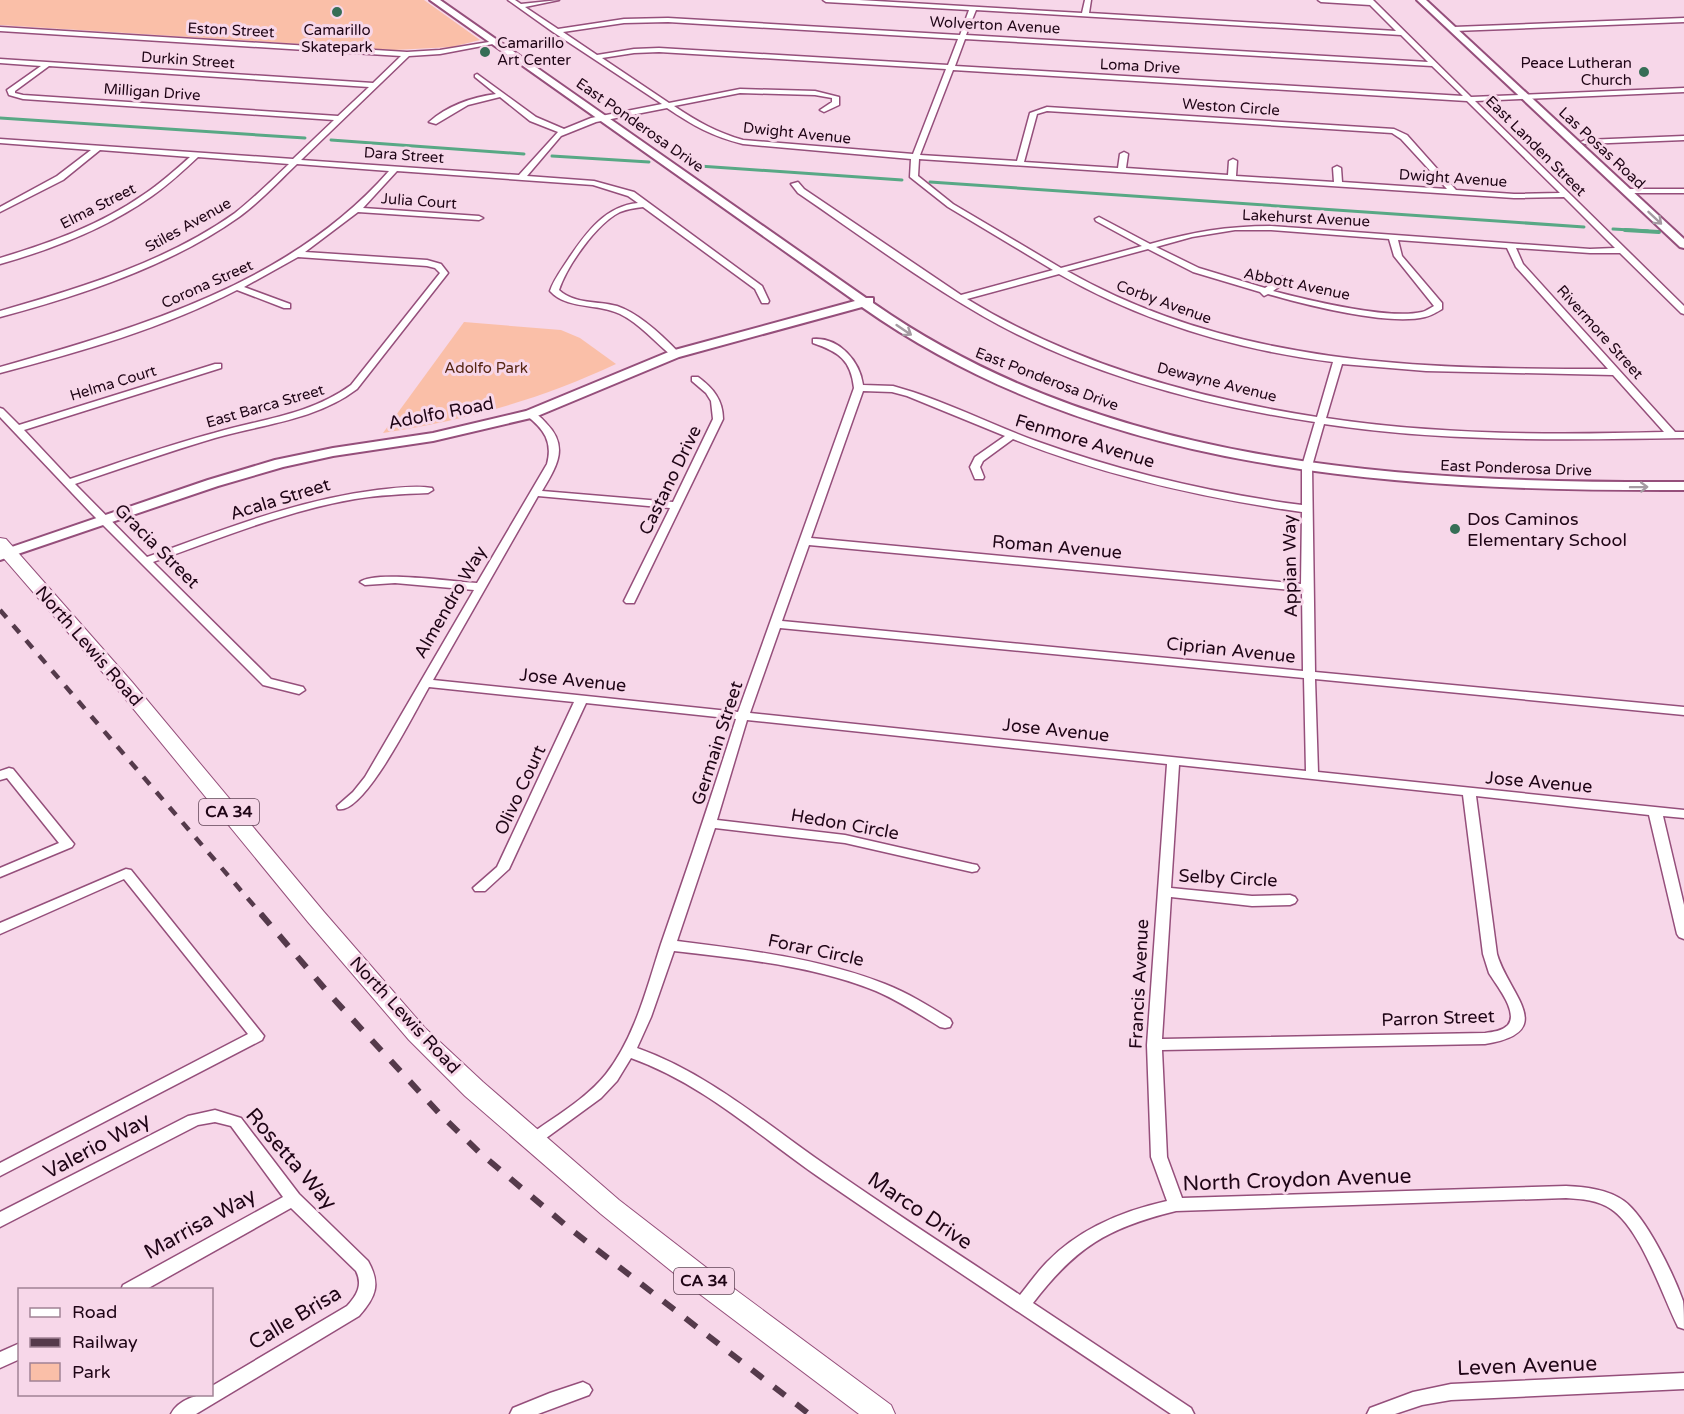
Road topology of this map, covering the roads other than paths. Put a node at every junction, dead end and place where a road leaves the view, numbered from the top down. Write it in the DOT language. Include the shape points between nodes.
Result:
graph roads {
  1 [pos="434,0"];
  2 [pos="447,0"];
  3 [pos="511,0"];
  4 [pos="556,0"];
  5 [pos="826,0"];
  6 [pos="1088,0"];
  7 [pos="1321,0"];
  8 [pos="1421,0"];
  9 [pos="1432,0"];
  10 [pos="1370,1"];
  11 [pos="911,3"];
  12 [pos="519,6"];
  13 [pos="973,9"];
  14 [pos="1085,15"];
  15 [pos="1684,20"];
  16 [pos="4,29"];
  17 [pos="1459,29"];
  18 [pos="555,31"];
  19 [pos="1402,33"];
  20 [pos="0,35"];
  21 [pos="962,37"];
  22 [pos="501,42"];
  23 [pos="407,54"];
  24 [pos="596,57"];
  25 [pos="0,61"];
  26 [pos="48,64"];
  27 [pos="1434,64"];
  28 [pos="950,68"];
  29 [pos="477,76"];
  30 [pos="375,85"];
  31 [pos="1684,90"];
  32 [pos="502,94"];
  33 [pos="1532,98"];
  34 [pos="1469,99"];
  35 [pos="667,104"];
  36 [pos="824,111"];
  37 [pos="608,117"];
  38 [pos="340,118"];
  39 [pos="433,122"];
  40 [pos="563,130"];
  41 [pos="1684,138"];
  42 [pos="0,141"];
  43 [pos="1585,142"];
  44 [pos="99,147"];
  45 [pos="197,154"];
  46 [pos="1124,154"];
  47 [pos="916,157"];
  48 [pos="295,161"];
  49 [pos="1233,161"];
  50 [pos="1020,163"];
  51 [pos="396,168"];
  52 [pos="1337,168"];
  53 [pos="1122,169"];
  54 [pos="1232,177"];
  55 [pos="521,178"];
  56 [pos="1338,183"];
  57 [pos="795,184"];
  58 [pos="1641,190"];
  59 [pos="1684,190"];
  60 [pos="1626,191"];
  61 [pos="1454,192"];
  62 [pos="1566,195"];
  63 [pos="647,204"];
  64 [pos="0,210"];
  65 [pos="357,210"];
  66 [pos="479,218"];
  67 [pos="1099,219"];
  68 [pos="1684,230"];
  69 [pos="1393,237"];
  70 [pos="1684,245"];
  71 [pos="1149,246"];
  72 [pos="1511,246"];
  73 [pos="1622,250"];
  74 [pos="297,254"];
  75 [pos="0,261"];
  76 [pos="1059,271"];
  77 [pos="1284,279"];
  78 [pos="237,287"];
  79 [pos="1264,293"];
  80 [pos="960,298"];
  81 [pos="869,300"];
  82 [pos="765,301"];
  83 [pos="287,306"];
  84 [pos="1684,311"];
  85 [pos="0,314"];
  86 [pos="816,341"];
  87 [pos="675,354"];
  88 [pos="1338,361"];
  89 [pos="218,366"];
  90 [pos="0,370"];
  91 [pos="1616,372"];
  92 [pos="695,379"];
  93 [pos="859,387"];
  94 [pos="0,411"];
  95 [pos="530,414"];
  96 [pos="1319,421"];
  97 [pos="18,429"];
  98 [pos="1672,435"];
  99 [pos="1684,435"];
  100 [pos="1011,436"];
  101 [pos="1308,462"];
  102 [pos="1684,475"];
  103 [pos="979,477"];
  104 [pos="68,483"];
  105 [pos="1684,486"];
  106 [pos="428,490"];
  107 [pos="534,494"];
  108 [pos="676,505"];
  109 [pos="1306,509"];
  110 [pos="106,521"];
  111 [pos="805,542"];
  112 [pos="3,553"];
  113 [pos="146,561"];
  114 [pos="365,582"];
  115 [pos="480,587"];
  116 [pos="1307,588"];
  117 [pos="630,601"];
  118 [pos="775,624"];
  119 [pos="1309,676"];
  120 [pos="424,683"];
  121 [pos="299,690"];
  122 [pos="582,699"];
  123 [pos="1684,711"];
  124 [pos="743,716"];
  125 [pos="1173,761"];
  126 [pos="4,774"];
  127 [pos="1312,776"];
  128 [pos="1469,793"];
  129 [pos="343,806"];
  130 [pos="1655,811"];
  131 [pos="1684,814"];
  132 [pos="710,823"];
  133 [pos="972,868"];
  134 [pos="0,873"];
  135 [pos="480,888"];
  136 [pos="1164,892"];
  137 [pos="1290,900"];
  138 [pos="0,929"];
  139 [pos="1684,934"];
  140 [pos="668,945"];
  141 [pos="945,1023"];
  142 [pos="1154,1045"];
  143 [pos="628,1052"];
  144 [pos="215,1115"];
  145 [pos="533,1140"];
  146 [pos="0,1170"];
  147 [pos="293,1198"];
  148 [pos="1176,1205"];
  149 [pos="0,1220"];
  150 [pos="332,1236"];
  151 [pos="133,1288"];
  152 [pos="1022,1305"];
  153 [pos="1684,1322"];
  154 [pos="18,1351"];
  155 [pos="0,1361"];
  156 [pos="1684,1381"];
  157 [pos="583,1390"];
  158 [pos="213,1394"];
  159 [pos="210,1396"];
  160 [pos="180,1414"];
  161 [pos="519,1414"];
  162 [pos="880,1414"];
  163 [pos="1185,1414"];
  164 [pos="1376,1414"];
  1 -- 22 [label="main road, East Ponderosa Drive"];
  2 -- 22 [label="main road, East Ponderosa Drive"];
  3 -- 12 [label="street, Dwight Avenue"];
  4 -- 12 [label="street"];
  5 -- 11 [label="street"];
  6 -- 14 [label="street"];
  7 -- 10 [label="street"];
  8 -- 17 [label="main road, Las Posas Road"];
  9 -- 17 [label="main road, Las Posas Road"];
  10 -- 19 [label="street, East Landen Street"];
  11 -- 13 [label="street"];
  12 -- 18 [label="street, Dwight Avenue"];
  13 -- 14 [label="street"];
  13 -- 21 [label="street"];
  14 -- 19 [label="street"];
  15 -- 17 [label="street"];
  16 -- 20 [label="street"];
  16 -- 23 [label="street, Eston Street"];
  17 -- 33 [label="main road, Las Posas Road"];
  18 -- 21 [label="street, Wolverton Avenue" via="624,21 668,20"];
  18 -- 24 [label="street, Dwight Avenue"];
  19 -- 27 [label="street, East Landen Street"];
  21 -- 27 [label="street, Wolverton Avenue"];
  21 -- 28 [label="street"];
  22 -- 23 [label="street, Eston Street"];
  22 -- 37 [label="main road, East Ponderosa Drive"];
  23 -- 30 [label="street, Stiles Avenue"];
  24 -- 28 [label="street, Loma Drive" via="659,50"];
  24 -- 35 [label="street, Dwight Avenue"];
  25 -- 26 [label="street, Durkin Street"];
  26 -- 30 [label="street, Durkin Street"];
  26 -- 38 [label="street, Milligan Drive" via="11,90 11,94 23,98"];
  27 -- 34 [label="street, East Landen Street"];
  28 -- 34 [label="street, Loma Drive"];
  28 -- 47 [label="street"];
  29 -- 32 [label="street"];
  30 -- 38 [label="street, Stiles Avenue"];
  31 -- 33 [label="street, Loma Drive"];
  32 -- 39 [label="street" via="464,103"];
  32 -- 40 [label="street" via="533,119"];
  33 -- 34 [label="street, Loma Drive"];
  33 -- 43 [label="main road, Las Posas Road"];
  33 -- 60 [label="main road, Las Posas Road"];
  34 -- 62 [label="street, East Landen Street"];
  35 -- 36 [label="street" via="762,90 835,97 836,103"];
  35 -- 37 [label="street"];
  35 -- 47 [label="street, Dwight Avenue" via="710,132 743,142"];
  37 -- 40 [label="street"];
  37 -- 81 [label="main road, East Ponderosa Drive"];
  38 -- 48 [label="street, Stiles Avenue"];
  40 -- 55 [label="street"];
  41 -- 43 [label="street"];
  42 -- 44 [label="street, Dara Street"];
  43 -- 58 [label="main road, Las Posas Road"];
  44 -- 45 [label="street, Dara Street"];
  44 -- 64 [label="street" via="60,178"];
  45 -- 48 [label="street, Dara Street"];
  45 -- 75 [label="street, Elma Street" via="126,210 73,235"];
  46 -- 53 [label="street"];
  47 -- 50 [label="street, Dwight Avenue"];
  47 -- 76 [label="street, Corby Avenue" via="914,177 929,191"];
  48 -- 51 [label="street, Dara Street"];
  48 -- 85 [label="street, Stiles Avenue" via="248,207 190,243 108,279"];
  49 -- 54 [label="street"];
  50 -- 53 [label="street, Dwight Avenue"];
  50 -- 61 [label="street, Weston Circle" via="1034,113 1047,109 1377,129 1404,137"];
  51 -- 55 [label="street, Dara Street"];
  51 -- 65 [label="street, Corona Street"];
  52 -- 56 [label="street"];
  53 -- 54 [label="street, Dwight Avenue"];
  54 -- 56 [label="street, Dwight Avenue"];
  55 -- 63 [label="street, Dara Street" via="594,183 622,190"];
  56 -- 61 [label="street, Dwight Avenue"];
  57 -- 80 [label="street, Dewayne Avenue"];
  58 -- 59 [label="street"];
  58 -- 60 [label="street"];
  58 -- 68 [label="main road, Las Posas Road"];
  60 -- 70 [label="main road, Las Posas Road, one-way"];
  61 -- 62 [label="street, Dwight Avenue"];
  62 -- 73 [label="street, East Landen Street"];
  63 -- 82 [label="street, Dara Street" via="759,288"];
  63 -- 87 [label="street" via="620,210 600,221 554,291 561,298 626,313"];
  65 -- 66 [label="street, Julia Court"];
  65 -- 74 [label="street, Corona Street"];
  67 -- 71 [label="street, Abbott Avenue"];
  69 -- 71 [label="street, Lakehurst Avenue" via="1235,228"];
  69 -- 72 [label="street, Lakehurst Avenue"];
  69 -- 79 [label="street, Abbott Avenue" via="1398,256 1438,303 1438,310 1408,315 1360,311"];
  71 -- 76 [label="street, Lakehurst Avenue"];
  71 -- 79 [label="street, Abbott Avenue" via="1198,271"];
  72 -- 73 [label="street, Lakehurst Avenue"];
  72 -- 91 [label="street, Rivermore Street" via="1519,264"];
  73 -- 84 [label="street, East Landen Street"];
  74 -- 78 [label="street, Corona Street"];
  74 -- 104 [label="street, East Barca Street" via="426,263 442,269 442,277 354,387 336,401"];
  76 -- 80 [label="street, Lakehurst Avenue"];
  76 -- 88 [label="street, Corby Avenue" via="1120,303 1188,327 1278,351"];
  77 -- 79 [label="street"];
  78 -- 83 [label="street"];
  78 -- 90 [label="street, Corona Street" via="147,325"];
  80 -- 96 [label="street, Dewayne Avenue" via="1031,338 1114,370 1197,395"];
  81 -- 87 [label="main road, Adolfo Road"];
  81 -- 101 [label="main road, East Ponderosa Drive" via="966,353 1076,400"];
  86 -- 93 [label="street" via="841,350 852,362"];
  87 -- 95 [label="main road, Adolfo Road"];
  88 -- 91 [label="street, Corby Avenue" via="1467,372"];
  88 -- 96 [label="street, Appian Way"];
  89 -- 97 [label="street, Helma Court"];
  91 -- 98 [label="street, Rivermore Street"];
  92 -- 108 [label="street, Castano Drive" via="713,394 718,419"];
  93 -- 100 [label="street, Fenmore Avenue" via="910,394"];
  93 -- 111 [label="street, Germain Street"];
  94 -- 97 [label="street, Gracia Street"];
  95 -- 107 [label="street, Almendro Way" via="549,430 555,446 552,464"];
  95 -- 110 [label="main road, Adolfo Road" via="450,434 280,463"];
  96 -- 98 [label="street, Dewayne Avenue" via="1471,435"];
  96 -- 101 [label="street, Appian Way"];
  97 -- 104 [label="street, Gracia Street"];
  98 -- 99 [label="street, Dewayne Avenue"];
  100 -- 103 [label="street" via="979,459 975,468"];
  100 -- 109 [label="street, Fenmore Avenue" via="1165,483"];
  101 -- 102 [label="main road, East Ponderosa Drive" via="1491,476"];
  101 -- 105 [label="main road, East Ponderosa Drive, one-way" via="1402,479 1467,484"];
  101 -- 109 [label="street, Appian Way"];
  104 -- 110 [label="street, Gracia Street"];
  106 -- 113 [label="street, Acala Street" via="378,491 326,501"];
  107 -- 108 [label="street"];
  107 -- 115 [label="street, Almendro Way"];
  108 -- 117 [label="street, Castano Drive"];
  109 -- 116 [label="street, Appian Way"];
  110 -- 112 [label="main road, Adolfo Road"];
  110 -- 113 [label="street, Gracia Street"];
  111 -- 116 [label="street, Roman Avenue"];
  111 -- 118 [label="street, Germain Street"];
  112 -- 145 [label="main road, North Lewis Road / CA 34" via="125,686 417,1034"];
  113 -- 121 [label="street, Gracia Street" via="267,682"];
  114 -- 115 [label="street" via="395,580"];
  115 -- 120 [label="street, Almendro Way"];
  116 -- 119 [label="street, Appian Way"];
  118 -- 119 [label="street, Ciprian Avenue"];
  118 -- 124 [label="street, Germain Street"];
  119 -- 123 [label="street, Ciprian Avenue"];
  119 -- 127 [label="street, Appian Way"];
  120 -- 122 [label="street, Jose Avenue"];
  120 -- 129 [label="street, Almendro Way" via="370,779"];
  122 -- 124 [label="street, Jose Avenue"];
  122 -- 135 [label="street, Olivo Court" via="502,869"];
  124 -- 125 [label="street, Jose Avenue"];
  124 -- 132 [label="street, Germain Street"];
  125 -- 127 [label="street, Jose Avenue"];
  125 -- 136 [label="street, Francis Avenue"];
  126 -- 134 [label="street" via="67,844"];
  127 -- 128 [label="street, Jose Avenue"];
  128 -- 130 [label="street, Jose Avenue"];
  128 -- 142 [label="street, Parron Street" via="1490,954 1498,978 1518,1012 1509,1031 1486,1040"];
  130 -- 131 [label="street, Jose Avenue"];
  130 -- 139 [label="street"];
  132 -- 133 [label="street, Hedon Circle" via="845,839"];
  132 -- 140 [label="street, Germain Street"];
  136 -- 137 [label="street, Selby Circle" via="1252,901"];
  136 -- 142 [label="street, Francis Avenue"];
  138 -- 146 [label="street" via="126,873 257,1036"];
  140 -- 141 [label="street, Forar Circle" via="789,961 839,972 881,987"];
  140 -- 143 [label="street, Germain Street" via="645,1017"];
  142 -- 148 [label="street, Francis Avenue" via="1159,1157"];
  143 -- 145 [label="street, Germain Street" via="596,1094"];
  143 -- 152 [label="street, Marco Drive" via="668,1065 696,1080 798,1155"];
  144 -- 147 [label="street, Rosetta Way" via="236,1122"];
  144 -- 149 [label="street, Valerio Way" via="194,1120"];
  145 -- 162 [label="main road, North Lewis Road / CA 34" via="628,1222"];
  147 -- 150 [label="street, Rosetta Way"];
  147 -- 151 [label="street, Marrisa Way"];
  148 -- 152 [label="street, North Croydon Avenue" via="1144,1212 1085,1239 1054,1264"];
  148 -- 153 [label="street, North Croydon Avenue" via="1582,1193 1607,1199 1636,1224"];
  150 -- 158 [label="street, Calle Brisa" via="367,1273 369,1283 362,1302"];
  152 -- 163 [label="street, Marco Drive"];
  154 -- 155 [label="street"];
  156 -- 164 [label="street, Leven Avenue" via="1451,1392 1419,1397"];
  157 -- 161 [label="street"];
  159 -- 160 [label="street, Calle Brisa"];
}
